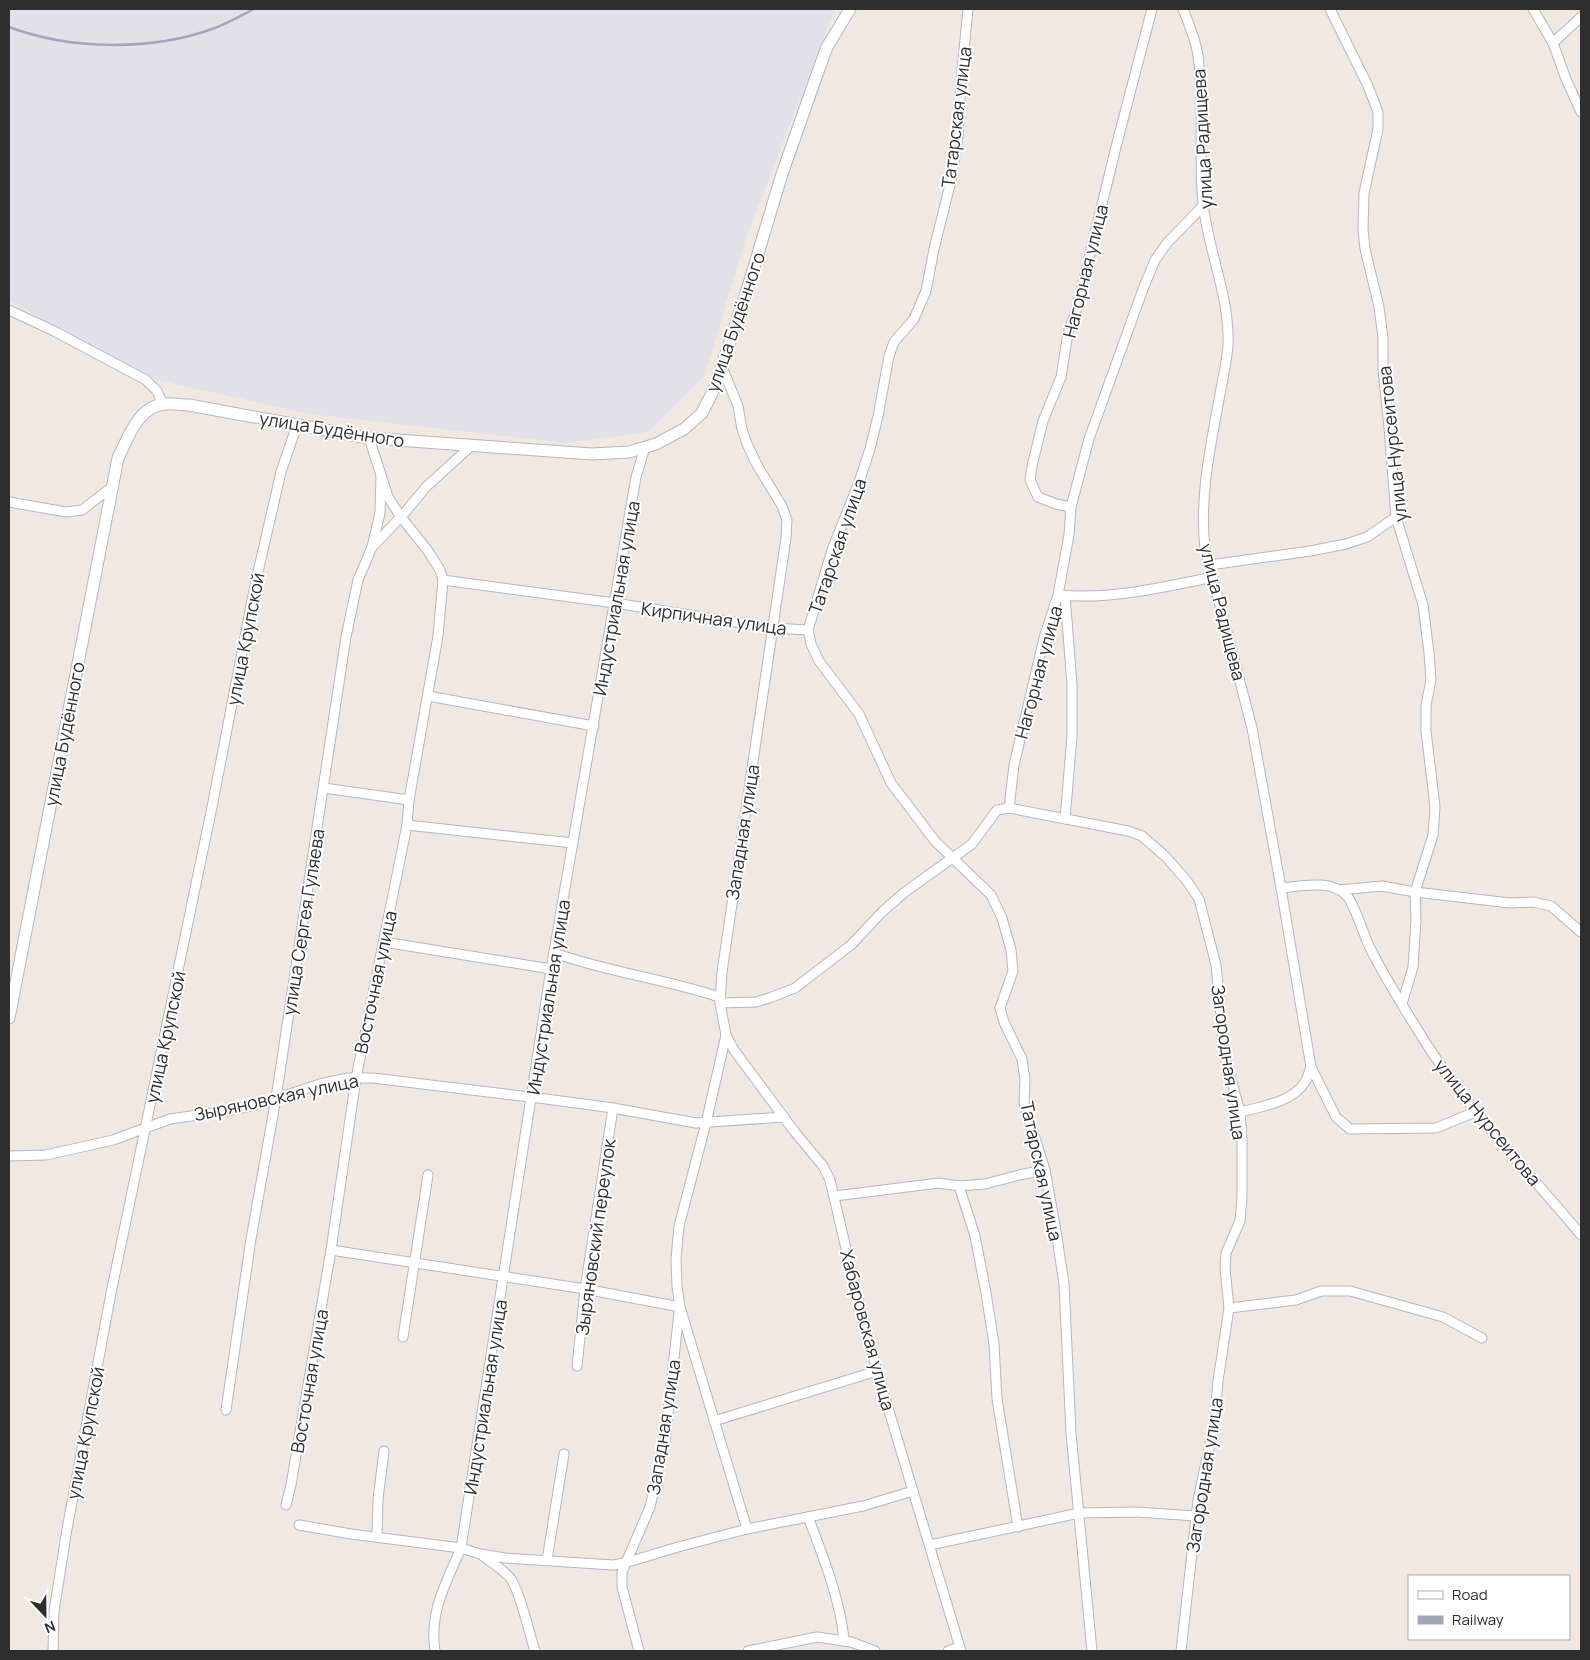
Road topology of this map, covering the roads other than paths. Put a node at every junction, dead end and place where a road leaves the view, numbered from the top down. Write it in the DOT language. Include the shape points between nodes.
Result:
graph roads {
  1 [pos="850,9"];
  2 [pos="968,9"];
  3 [pos="1152,9"];
  4 [pos="1183,9"];
  5 [pos="1330,9"];
  6 [pos="1533,9"];
  7 [pos="1581,17"];
  8 [pos="1553,42"];
  9 [pos="1581,112"];
  10 [pos="1203,206"];
  11 [pos="9,310"];
  12 [pos="722,367"];
  13 [pos="163,404"];
  14 [pos="297,425"];
  15 [pos="370,438"];
  16 [pos="471,446"];
  17 [pos="645,447"];
  18 [pos="380,475"];
  19 [pos="113,486"];
  20 [pos="9,502"];
  21 [pos="1071,507"];
  22 [pos="401,517"];
  23 [pos="1396,517"];
  24 [pos="372,547"];
  25 [pos="1210,565"];
  26 [pos="1213,577"];
  27 [pos="443,580"];
  28 [pos="1062,595"];
  29 [pos="615,603"];
  30 [pos="772,628"];
  31 [pos="808,630"];
  32 [pos="428,696"];
  33 [pos="594,726"];
  34 [pos="324,788"];
  35 [pos="409,800"];
  36 [pos="1009,808"];
  37 [pos="1065,820"];
  38 [pos="408,825"];
  39 [pos="573,843"];
  40 [pos="952,858"];
  41 [pos="1282,888"];
  42 [pos="1340,890"];
  43 [pos="1415,892"];
  44 [pos="1581,932"];
  45 [pos="384,942"];
  46 [pos="554,953"];
  47 [pos="551,969"];
  48 [pos="720,1000"];
  49 [pos="1402,1004"];
  50 [pos="9,1018"];
  51 [pos="726,1036"];
  52 [pos="1311,1067"];
  53 [pos="356,1078"];
  54 [pos="532,1097"];
  55 [pos="276,1098"];
  56 [pos="613,1108"];
  57 [pos="1240,1112"];
  58 [pos="1475,1112"];
  59 [pos="784,1117"];
  60 [pos="706,1122"];
  61 [pos="147,1128"];
  62 [pos="9,1156"];
  63 [pos="1045,1170"];
  64 [pos="428,1175"];
  65 [pos="959,1186"];
  66 [pos="835,1196"];
  67 [pos="1581,1235"];
  68 [pos="331,1250"];
  69 [pos="414,1263"];
  70 [pos="503,1276"];
  71 [pos="585,1289"];
  72 [pos="680,1307"];
  73 [pos="1229,1308"];
  74 [pos="404,1337"];
  75 [pos="1482,1338"];
  76 [pos="577,1366"];
  77 [pos="878,1371"];
  78 [pos="226,1410"];
  79 [pos="714,1421"];
  80 [pos="384,1451"];
  81 [pos="564,1454"];
  82 [pos="913,1491"];
  83 [pos="286,1505"];
  84 [pos="1079,1513"];
  85 [pos="1196,1516"];
  86 [pos="808,1517"];
  87 [pos="299,1525"];
  88 [pos="1018,1527"];
  89 [pos="747,1529"];
  90 [pos="377,1537"];
  91 [pos="930,1545"];
  92 [pos="461,1548"];
  93 [pos="480,1554"];
  94 [pos="547,1560"];
  95 [pos="624,1568"];
  96 [pos="844,1640"];
  97 [pos="960,1649"];
  98 [pos="52,1651"];
  99 [pos="435,1651"];
  100 [pos="535,1651"];
  101 [pos="639,1651"];
  102 [pos="748,1651"];
  103 [pos="875,1651"];
  104 [pos="948,1651"];
  105 [pos="1092,1651"];
  106 [pos="1181,1651"];
  1 -- 12 [label="street, улица Будённого" via="827,47 814,80"];
  2 -- 31 [label="street, Татарская улица" via="958,137 926,291 914,319 894,342 889,356 870,449 832,550"];
  3 -- 21 [label="street, Нагорная улица" via="1068,333 1061,377 1042,421 1032,466 1030,480 1038,497"];
  4 -- 10 [label="street, улица Радищева" via="1198,54"];
  5 -- 23 [label="street, улица Нурсеитова" via="1378,112 1378,129 1364,193 1363,230 1383,338"];
  6 -- 8 [label="street"];
  7 -- 8 [label="street"];
  8 -- 9 [label="street"];
  10 -- 21 [label="street, Нагорная улица" via="1168,242 1155,260 1142,289 1089,439"];
  10 -- 25 [label="street, улица Радищева" via="1225,304 1228,344 1204,501 1203,530"];
  11 -- 13 [label="street" via="146,380 157,391"];
  12 -- 17 [label="street, улица Будённого" via="702,413 684,429"];
  12 -- 30 [label="street, Западная улица" via="738,406 747,444 782,506 786,520"];
  13 -- 14 [label="street, улица Будённого"];
  13 -- 19 [label="street, улица Будённого" via="148,410 131,430 118,458"];
  14 -- 15 [label="street, улица Будённого"];
  14 -- 61 [label="street, улица Крупской" via="281,472 255,585"];
  15 -- 16 [label="street, улица Будённого"];
  15 -- 18 [label="street, улица Сергея Гуляева"];
  16 -- 17 [label="street, улица Будённого" via="592,454 629,452"];
  16 -- 22 [label="street" via="426,487"];
  17 -- 29 [label="street, Индустриальная улица" via="636,477"];
  18 -- 22 [label="street"];
  18 -- 24 [label="street, улица Сергея Гуляева" via="380,513"];
  19 -- 20 [label="street" via="82,510 66,512"];
  19 -- 50 [label="street, улица Будённого"];
  21 -- 28 [label="street, Нагорная улица"];
  22 -- 24 [label="street"];
  22 -- 27 [label="street" via="428,551"];
  23 -- 25 [label="street" via="1367,537 1346,544"];
  23 -- 43 [label="street, улица Нурсеитова" via="1423,605 1429,653 1426,731 1435,807 1433,835"];
  24 -- 34 [label="street, улица Сергея Гуляева" via="358,580 346,637"];
  25 -- 26 [label="street, улица Радищева"];
  26 -- 28 [label="street" via="1106,595"];
  26 -- 41 [label="street, улица Радищева" via="1252,728"];
  27 -- 29 [label="street, Кирпичная улица"];
  27 -- 32 [label="street, Восточная улица"];
  28 -- 36 [label="street, Нагорная улица" via="1044,638 1014,765"];
  28 -- 37 [label="street" via="1072,685"];
  29 -- 30 [label="street, Кирпичная улица"];
  29 -- 33 [label="street, Индустриальная улица"];
  30 -- 31 [label="street, Кирпичная улица"];
  30 -- 48 [label="street, Западная улица" via="726,933"];
  31 -- 40 [label="street, Татарская улица" via="820,661 859,714 891,783"];
  32 -- 33 [label="street"];
  32 -- 35 [label="street, Восточная улица"];
  33 -- 39 [label="street, Индустриальная улица"];
  34 -- 35 [label="street"];
  34 -- 55 [label="street, улица Сергея Гуляева"];
  35 -- 38 [label="street, Восточная улица"];
  36 -- 37 [label="street, Загородная улица"];
  36 -- 40 [label="street" via="998,810 972,844"];
  37 -- 57 [label="street, Загородная улица" via="1142,836 1166,857 1199,899 1216,965 1225,1057"];
  38 -- 39 [label="street"];
  38 -- 45 [label="street, Восточная улица"];
  39 -- 46 [label="street, Индустриальная улица"];
  40 -- 48 [label="street" via="905,892 851,945 794,988 756,1002"];
  40 -- 63 [label="street, Татарская улица" via="991,895 1002,918 1013,971 1000,1008 1022,1059 1024,1103"];
  41 -- 42 [label="street" via="1314,885"];
  41 -- 52 [label="street, улица Радищева"];
  42 -- 43 [label="street" via="1382,886"];
  42 -- 49 [label="street, улица Нурсеитова" via="1348,897 1371,949"];
  43 -- 44 [label="street" via="1551,906"];
  43 -- 49 [label="street, улица Нурсеитова" via="1413,967"];
  45 -- 47 [label="street"];
  45 -- 53 [label="street, Восточная улица"];
  46 -- 47 [label="street, Индустриальная улица"];
  46 -- 48 [label="street" via="626,974 700,990"];
  47 -- 54 [label="street, Индустриальная улица"];
  48 -- 51 [label="street, Западная улица"];
  49 -- 58 [label="street, улица Нурсеитова" via="1441,1067"];
  51 -- 59 [label="street, Хабаровская улица"];
  51 -- 60 [label="street, Западная улица"];
  52 -- 57 [label="street" via="1298,1090 1275,1104"];
  52 -- 58 [label="street, улица Радищева" via="1336,1117 1350,1130 1436,1128"];
  53 -- 54 [label="street, Зыряновская улица"];
  53 -- 55 [label="street, Зыряновская улица" via="320,1084"];
  53 -- 68 [label="street, Восточная улица"];
  54 -- 56 [label="street, Зыряновская улица"];
  54 -- 70 [label="street, Индустриальная улица"];
  55 -- 61 [label="street, Зыряновская улица" via="227,1111 170,1119"];
  55 -- 78 [label="street, улица Сергея Гуляева"];
  56 -- 60 [label="street, Зыряновская улица" via="677,1121"];
  56 -- 71 [label="street, Зыряновский переулок"];
  57 -- 73 [label="street, Загородная улица" via="1242,1197 1240,1221 1226,1253"];
  58 -- 67 [label="street, улица Нурсеитова"];
  59 -- 60 [label="street, Зыряновская улица"];
  59 -- 66 [label="street, Хабаровская улица" via="823,1166"];
  60 -- 72 [label="street, Западная улица" via="679,1226 676,1259"];
  61 -- 62 [label="street, Зыряновская улица" via="112,1140 46,1155"];
  61 -- 98 [label="street, улица Крупской" via="67,1529 54,1611"];
  63 -- 65 [label="street" via="985,1184"];
  63 -- 84 [label="street, Татарская улица" via="1064,1284 1071,1433"];
  64 -- 69 [label="street"];
  65 -- 66 [label="street" via="939,1183"];
  65 -- 88 [label="street" via="975,1236 986,1293 994,1344 997,1399"];
  66 -- 77 [label="street, Хабаровская улица"];
  68 -- 69 [label="street"];
  68 -- 83 [label="street, Восточная улица" via="292,1486"];
  69 -- 70 [label="street"];
  69 -- 74 [label="street"];
  70 -- 71 [label="street"];
  70 -- 92 [label="street, Индустриальная улица"];
  71 -- 72 [label="street"];
  71 -- 76 [label="street, Зыряновский переулок"];
  72 -- 79 [label="street, Западная улица"];
  72 -- 95 [label="street, Западная улица" via="665,1441 650,1507"];
  73 -- 75 [label="street" via="1296,1300 1321,1291 1350,1291 1443,1317"];
  73 -- 85 [label="street, Загородная улица" via="1214,1426"];
  77 -- 79 [label="street"];
  77 -- 82 [label="street, Хабаровская улица"];
  79 -- 89 [label="street, Западная улица"];
  80 -- 90 [label="street"];
  81 -- 94 [label="street"];
  82 -- 86 [label="street" via="863,1506"];
  82 -- 91 [label="street, Хабаровская улица"];
  84 -- 85 [label="street"];
  84 -- 88 [label="street"];
  84 -- 105 [label="street, Татарская улица"];
  85 -- 106 [label="street, Загородная улица"];
  86 -- 89 [label="street"];
  86 -- 96 [label="street" via="843,1625"];
  87 -- 90 [label="street"];
  88 -- 91 [label="street"];
  89 -- 95 [label="street" via="678,1547"];
  90 -- 92 [label="street"];
  91 -- 97 [label="street, Хабаровская улица"];
  92 -- 93 [label="street"];
  92 -- 99 [label="street, Индустриальная улица" via="433,1622"];
  93 -- 94 [label="street"];
  93 -- 100 [label="street" via="511,1579"];
  94 -- 95 [label="street"];
  95 -- 101 [label="street" via="622,1587"];
  96 -- 102 [label="street" via="817,1637"];
  96 -- 103 [label="street"];
  97 -- 104 [label="street"];
}
